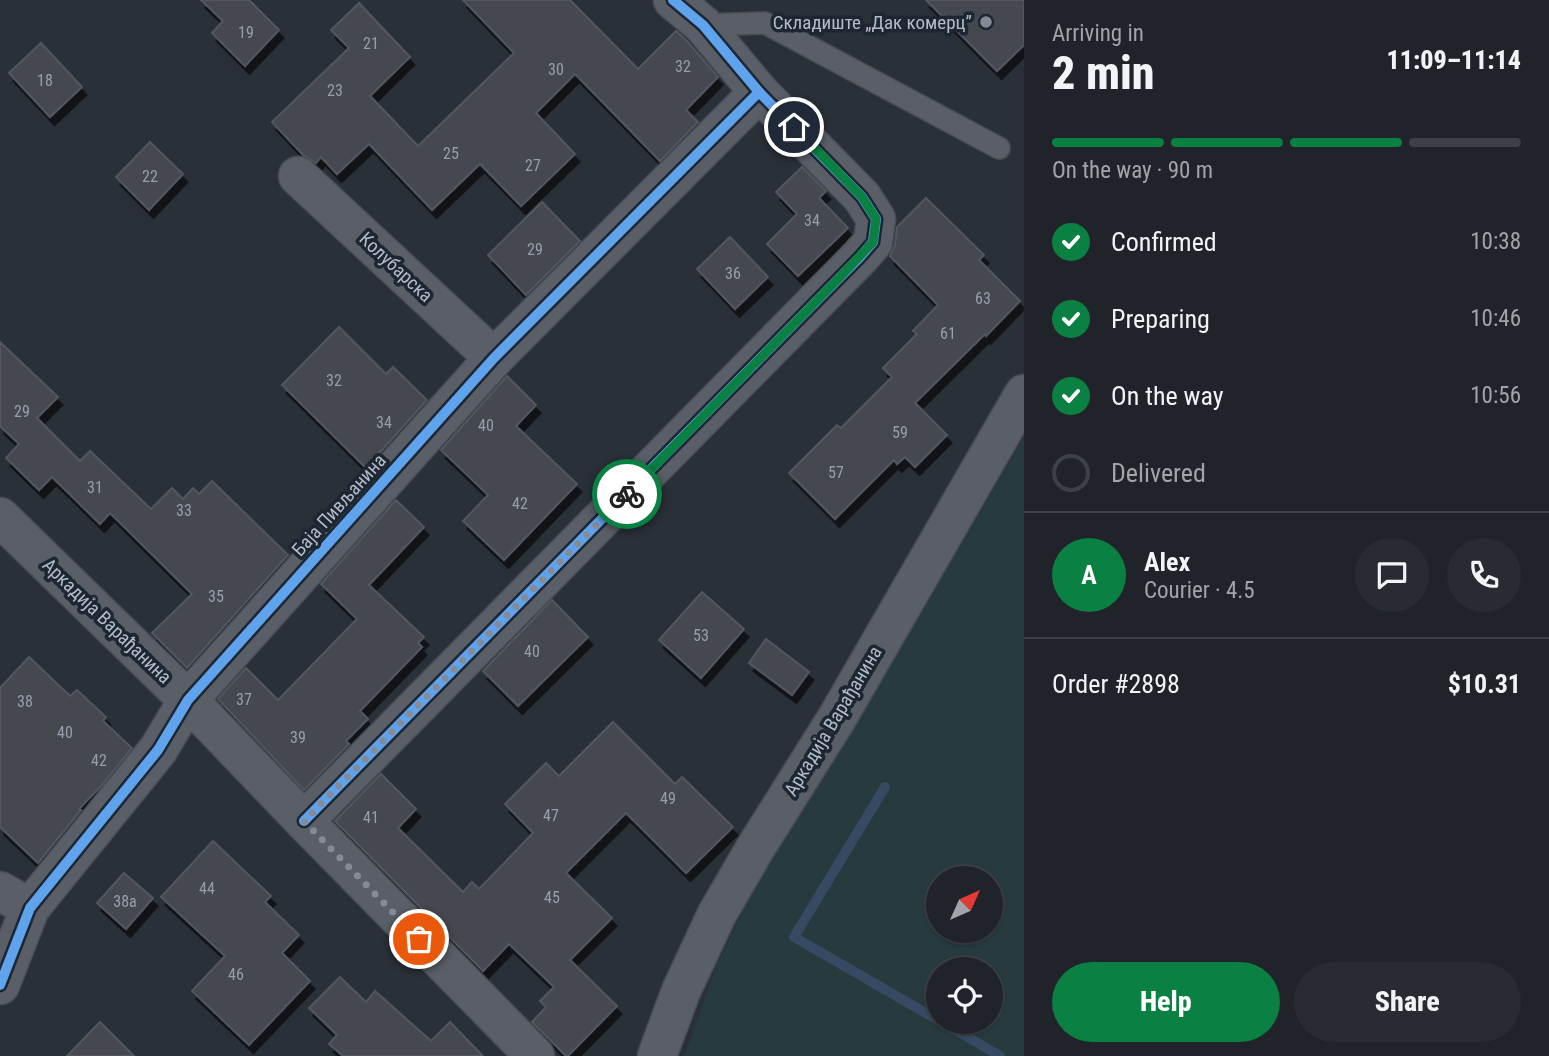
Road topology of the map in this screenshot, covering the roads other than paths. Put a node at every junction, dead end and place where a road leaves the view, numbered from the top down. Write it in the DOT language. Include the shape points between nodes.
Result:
graph roads {
  1 [pos="673,0"];
  2 [pos="704,26"];
  3 [pos="759,92"];
  4 [pos="999,148"];
  5 [pos="298,176"];
  6 [pos="494,358"];
  7 [pos="1024,394"];
  8 [pos="0,517"];
  9 [pos="188,700"];
  10 [pos="304,821"];
  11 [pos="15,900"];
  12 [pos="0,985"];
  13 [pos="535,1056"];
  14 [pos="657,1056"];
  1 -- 2 [label="street"];
  2 -- 3 [label="street"];
  2 -- 4 [label="lane" via="765,23"];
  3 -- 6 [label="street, Баја Пивљанина"];
  3 -- 10 [label="street" via="862,197 876,219 873,242"];
  5 -- 6 [label="street, Колубарска"];
  6 -- 9 [label="street, Баја Пивљанина"];
  7 -- 14 [label="street, Аркадија Варађанина" via="837,718 717,914"];
  8 -- 9 [label="street, Аркадија Варађанина"];
  9 -- 10 [label="street, Аркадија Варађанина"];
  9 -- 11 [label="street, Баја Пивљанина" via="158,750"];
  10 -- 13 [label="street, Аркадија Варађанина"];
  11 -- 12 [label="street, Баја Пивљанина"];
}
